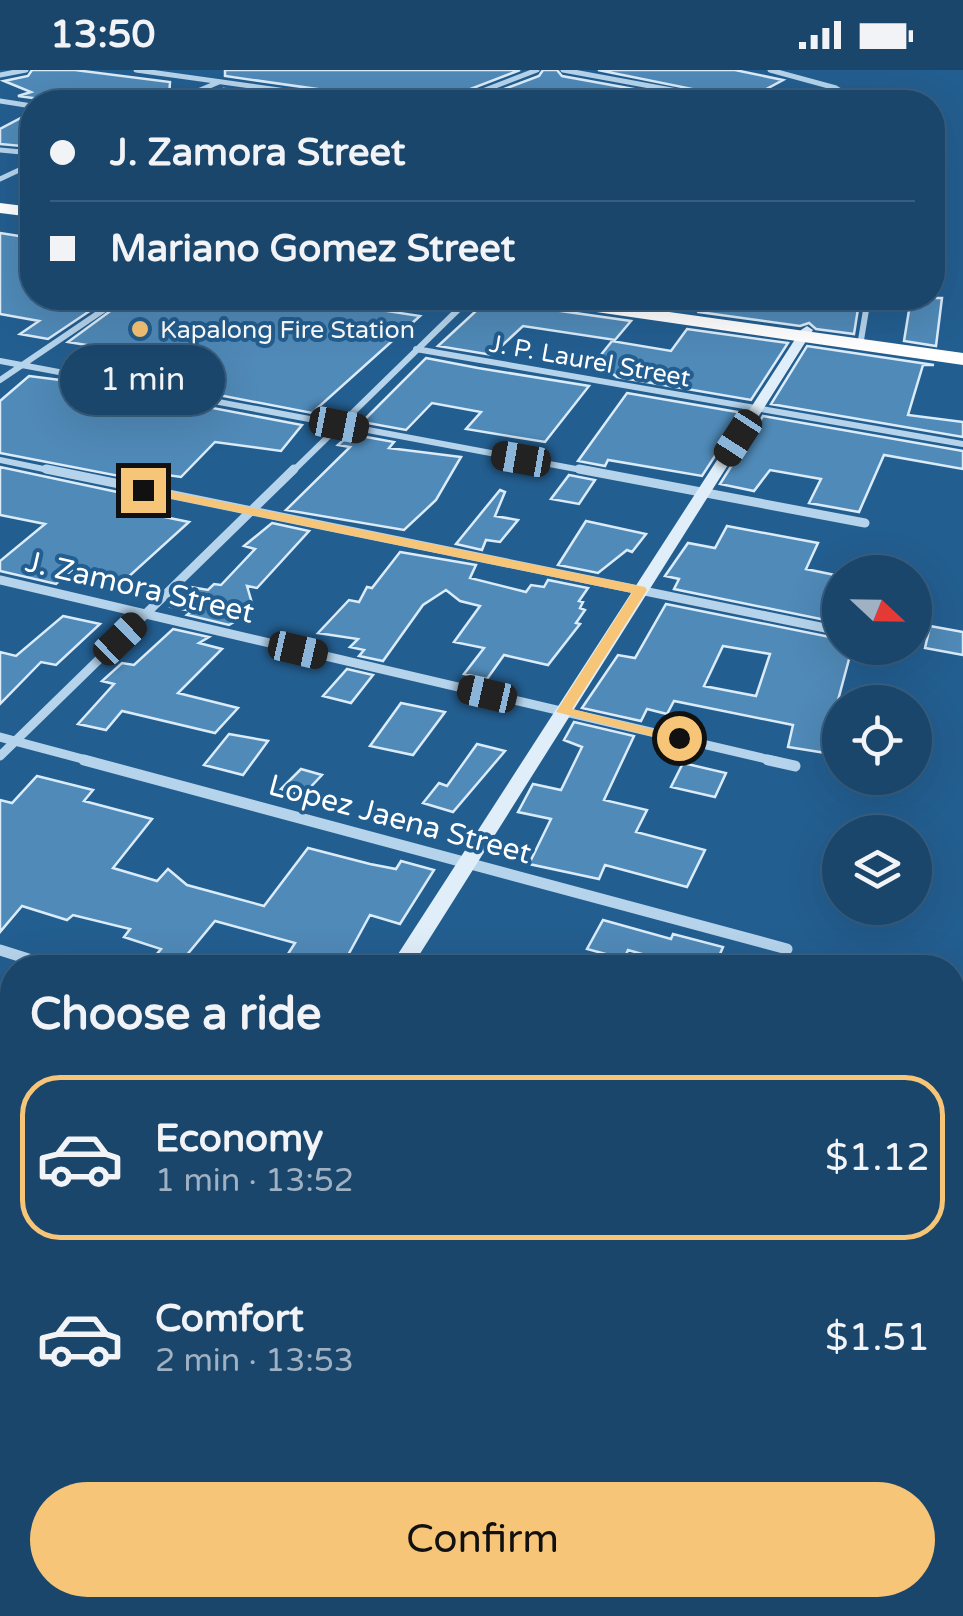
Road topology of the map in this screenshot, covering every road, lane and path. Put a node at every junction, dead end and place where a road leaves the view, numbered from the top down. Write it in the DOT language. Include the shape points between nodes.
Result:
graph roads {
  1 [pos="26,70"];
  2 [pos="136,70"];
  3 [pos="537,70"];
  4 [pos="563,70"];
  5 [pos="770,70"];
  6 [pos="0,74"];
  7 [pos="220,81"];
  8 [pos="199,90"];
  9 [pos="282,90"];
  10 [pos="485,90"];
  11 [pos="661,90"];
  12 [pos="840,90"];
  13 [pos="103,310"];
  14 [pos="457,310"];
  15 [pos="624,310"];
  16 [pos="663,310"];
  17 [pos="866,310"];
  18 [pos="805,334"];
  19 [pos="861,342"];
  20 [pos="416,349"];
  21 [pos="963,351"];
  22 [pos="963,359"];
  23 [pos="0,361"];
  24 [pos="22,365"];
  25 [pos="0,380"];
  26 [pos="756,410"];
  27 [pos="339,425"];
  28 [pos="963,444"];
  29 [pos="0,460"];
  30 [pos="702,492"];
  31 [pos="250,512"];
  32 [pos="865,523"];
  33 [pos="0,580"];
  34 [pos="640,590"];
  35 [pos="146,614"];
  36 [pos="822,627"];
  37 [pos="563,712"];
  38 [pos="0,737"];
  39 [pos="15,741"];
  40 [pos="0,756"];
  41 [pos="795,766"];
  42 [pos="468,863"];
  43 [pos="787,949"];
  44 [pos="408,955"];
  1 -- 6 [label="street"];
  2 -- 7 [label="street"];
  3 -- 10 [label="street"];
  4 -- 11 [label="street"];
  5 -- 12 [label="street"];
  7 -- 8 [label="street"];
  7 -- 9 [label="street"];
  13 -- 24 [label="street"];
  14 -- 20 [label="street"];
  15 -- 18 [label="highway"];
  16 -- 18 [label="highway"];
  17 -- 19 [label="street"];
  18 -- 19 [label="highway"];
  18 -- 26 [label="street"];
  19 -- 21 [label="highway"];
  19 -- 22 [label="highway"];
  20 -- 26 [label="street, J. P. Laurel Street"];
  20 -- 27 [label="street"];
  23 -- 24 [label="street"];
  24 -- 25 [label="street"];
  24 -- 27 [label="street"];
  26 -- 28 [label="street, J. P. Laurel Street"];
  26 -- 30 [label="street"];
  27 -- 30 [label="street"];
  27 -- 31 [label="street"];
  29 -- 31 [label="street"];
  30 -- 32 [label="street"];
  30 -- 34 [label="street"];
  31 -- 34 [label="street"];
  31 -- 35 [label="street"];
  33 -- 35 [label="street, J. Zamora Street"];
  34 -- 36 [label="street"];
  34 -- 37 [label="street"];
  35 -- 37 [label="street, J. Zamora Street"];
  35 -- 39 [label="street"];
  37 -- 41 [label="street, J. Zamora Street"];
  37 -- 42 [label="street"];
  38 -- 39 [label="street, Lopez Jaena Street"];
  39 -- 40 [label="street"];
  39 -- 42 [label="street, Lopez Jaena Street"];
  42 -- 43 [label="street, Lopez Jaena Street"];
  42 -- 44 [label="street"];
}
